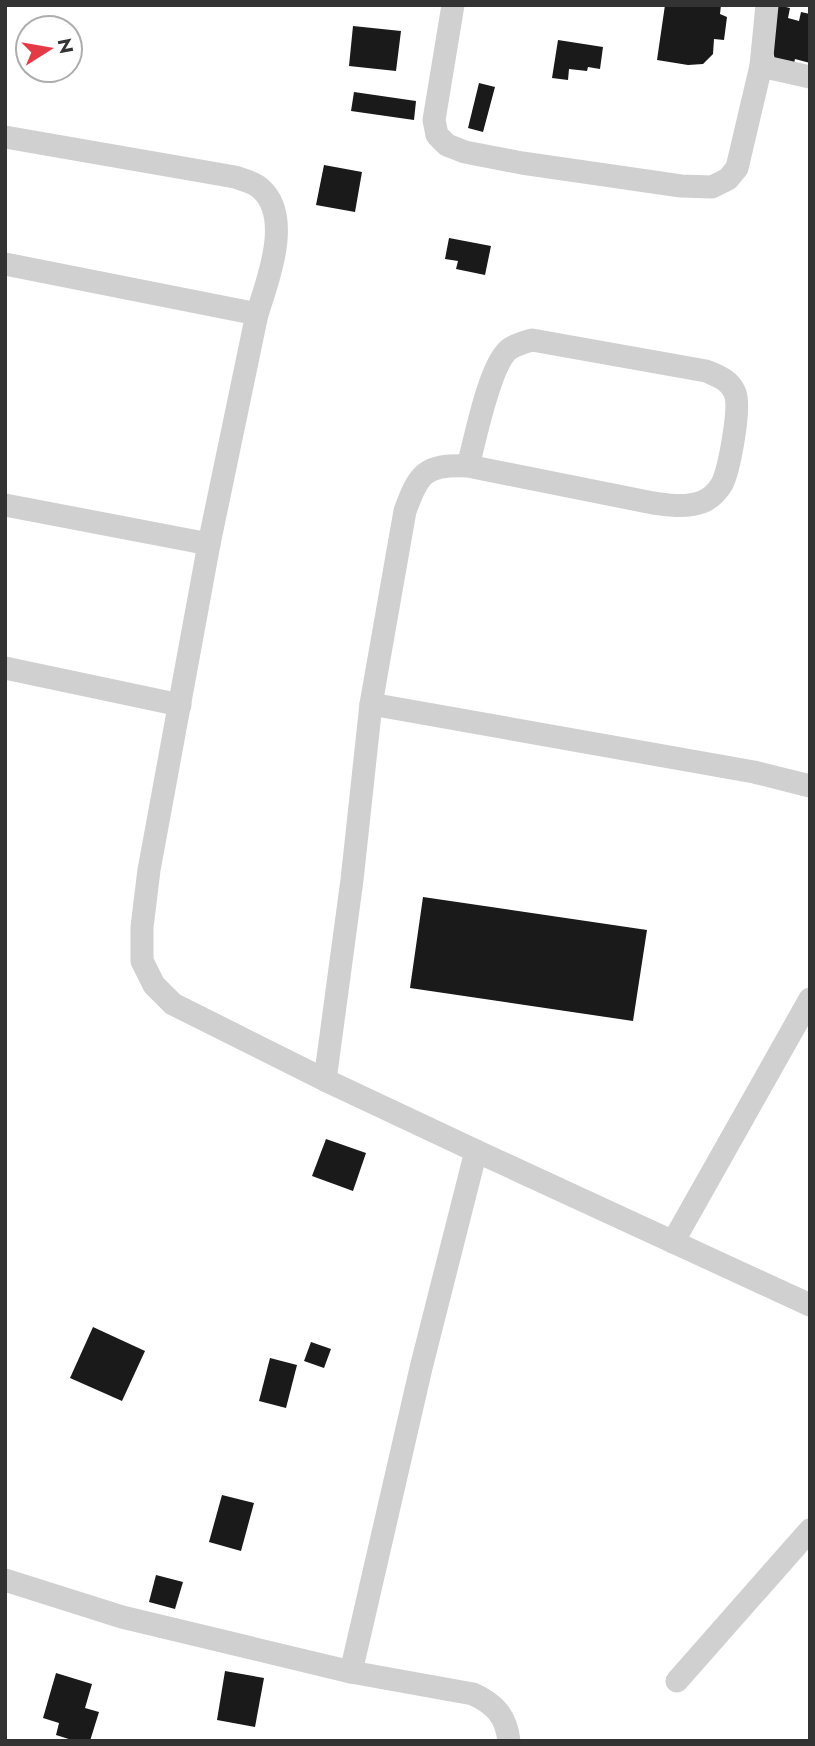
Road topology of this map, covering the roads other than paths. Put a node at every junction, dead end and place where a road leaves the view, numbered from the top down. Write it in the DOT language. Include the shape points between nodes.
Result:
graph roads {
  1 [pos="453,5"];
  2 [pos="767,5"];
  3 [pos="761,66"];
  4 [pos="810,77"];
  5 [pos="5,136"];
  6 [pos="5,264"];
  7 [pos="257,314"];
  8 [pos="468,466"];
  9 [pos="5,505"];
  10 [pos="209,544"];
  11 [pos="5,668"];
  12 [pos="371,704"];
  13 [pos="180,705"];
  14 [pos="810,786"];
  15 [pos="810,999"];
  16 [pos="325,1080"];
  17 [pos="476,1151"];
  18 [pos="673,1242"];
  19 [pos="810,1305"];
  20 [pos="810,1530"];
  21 [pos="5,1580"];
  22 [pos="351,1672"];
  23 [pos="677,1681"];
  24 [pos="509,1741"];
  1 -- 3 [label="street" via="434,120 437,135 447,145 477,154 712,187 737,168"];
  2 -- 3 [label="street"];
  3 -- 4 [label="street"];
  5 -- 7 [label="street" via="235,177 258,186 268,197 277,238"];
  6 -- 7 [label="street"];
  7 -- 10 [label="street"];
  8 -- 8 [label="street" via="501,357 510,348 532,340 706,371 726,380 736,394 737,419 723,482 703,502 681,506 653,503"];
  8 -- 12 [label="street" via="439,467 415,482 402,523"];
  9 -- 10 [label="street"];
  10 -- 13 [label="street"];
  11 -- 13 [label="street"];
  12 -- 14 [label="street"];
  12 -- 16 [label="street"];
  13 -- 16 [label="street" via="149,870 142,961 154,985 173,1004"];
  15 -- 18 [label="street"];
  16 -- 17 [label="street"];
  17 -- 18 [label="street"];
  17 -- 22 [label="street"];
  18 -- 19 [label="street"];
  20 -- 23 [label="street"];
  21 -- 22 [label="street" via="121,1617"];
  22 -- 24 [label="street" via="473,1694 491,1702 504,1717"];
}
